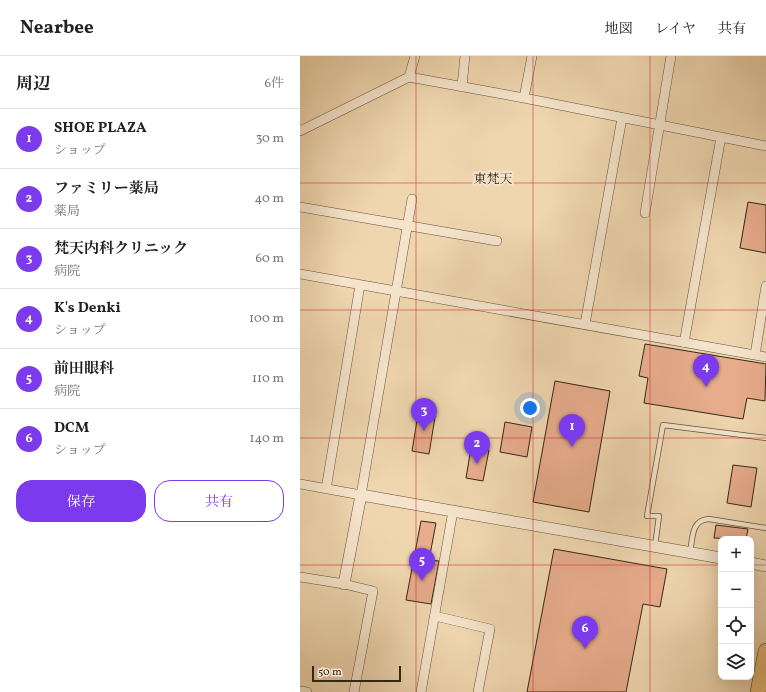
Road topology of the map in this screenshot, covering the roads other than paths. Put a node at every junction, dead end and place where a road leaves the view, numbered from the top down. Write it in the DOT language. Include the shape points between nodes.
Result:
graph roads {
  1 [pos="415,56"];
  2 [pos="465,56"];
  3 [pos="532,56"];
  4 [pos="671,56"];
  5 [pos="409,77"];
  6 [pos="462,86"];
  7 [pos="524,98"];
  8 [pos="622,118"];
  9 [pos="660,125"];
  10 [pos="300,131"];
  11 [pos="721,137"];
  12 [pos="766,146"];
  13 [pos="412,199"];
  14 [pos="300,207"];
  15 [pos="645,213"];
  16 [pos="408,226"];
  17 [pos="497,241"];
  18 [pos="300,274"];
  19 [pos="360,285"];
  20 [pos="766,286"];
  21 [pos="396,291"];
  22 [pos="586,324"];
  23 [pos="684,343"];
  24 [pos="755,355"];
  25 [pos="766,357"];
  26 [pos="766,438"];
  27 [pos="300,484"];
  28 [pos="326,489"];
  29 [pos="361,495"];
  30 [pos="453,511"];
  31 [pos="766,528"];
  32 [pos="654,546"];
  33 [pos="690,552"];
  34 [pos="718,557"];
  35 [pos="754,564"];
  36 [pos="766,566"];
  37 [pos="300,577"];
  38 [pos="344,584"];
  39 [pos="435,616"];
  40 [pos="766,651"];
  41 [pos="300,691"];
  42 [pos="307,692"];
  43 [pos="354,692"];
  44 [pos="421,692"];
  45 [pos="478,692"];
  46 [pos="758,692"];
  1 -- 5 [label="street"];
  2 -- 6 [label="street"];
  3 -- 7 [label="street"];
  4 -- 9 [label="street"];
  5 -- 6 [label="street"];
  5 -- 10 [label="street"];
  6 -- 7 [label="street"];
  7 -- 8 [label="street"];
  8 -- 9 [label="street"];
  8 -- 22 [label="street"];
  9 -- 11 [label="street"];
  9 -- 15 [label="street"];
  11 -- 12 [label="street"];
  11 -- 23 [label="street"];
  13 -- 16 [label="street"];
  14 -- 16 [label="street"];
  16 -- 17 [label="street"];
  16 -- 21 [label="street"];
  18 -- 19 [label="street"];
  19 -- 21 [label="street"];
  19 -- 28 [label="street"];
  20 -- 24 [label="street"];
  21 -- 22 [label="street"];
  21 -- 29 [label="street"];
  22 -- 23 [label="street"];
  23 -- 24 [label="street"];
  24 -- 25 [label="street"];
  26 -- 32 [label="lane" via="663,425 647,516 659,516"];
  27 -- 28 [label="street"];
  28 -- 29 [label="street"];
  29 -- 30 [label="street"];
  29 -- 38 [label="street"];
  30 -- 32 [label="street"];
  30 -- 39 [label="street"];
  31 -- 33 [label="lane" via="704,519 694,530"];
  32 -- 33 [label="street"];
  33 -- 34 [label="street"];
  35 -- 36 [label="street"];
  37 -- 38 [label="street"];
  38 -- 43 [label="street" via="373,591"];
  39 -- 44 [label="street"];
  39 -- 45 [label="street" via="490,629"];
  40 -- 46 [label="highway"];
  41 -- 42 [label="street"];
}
